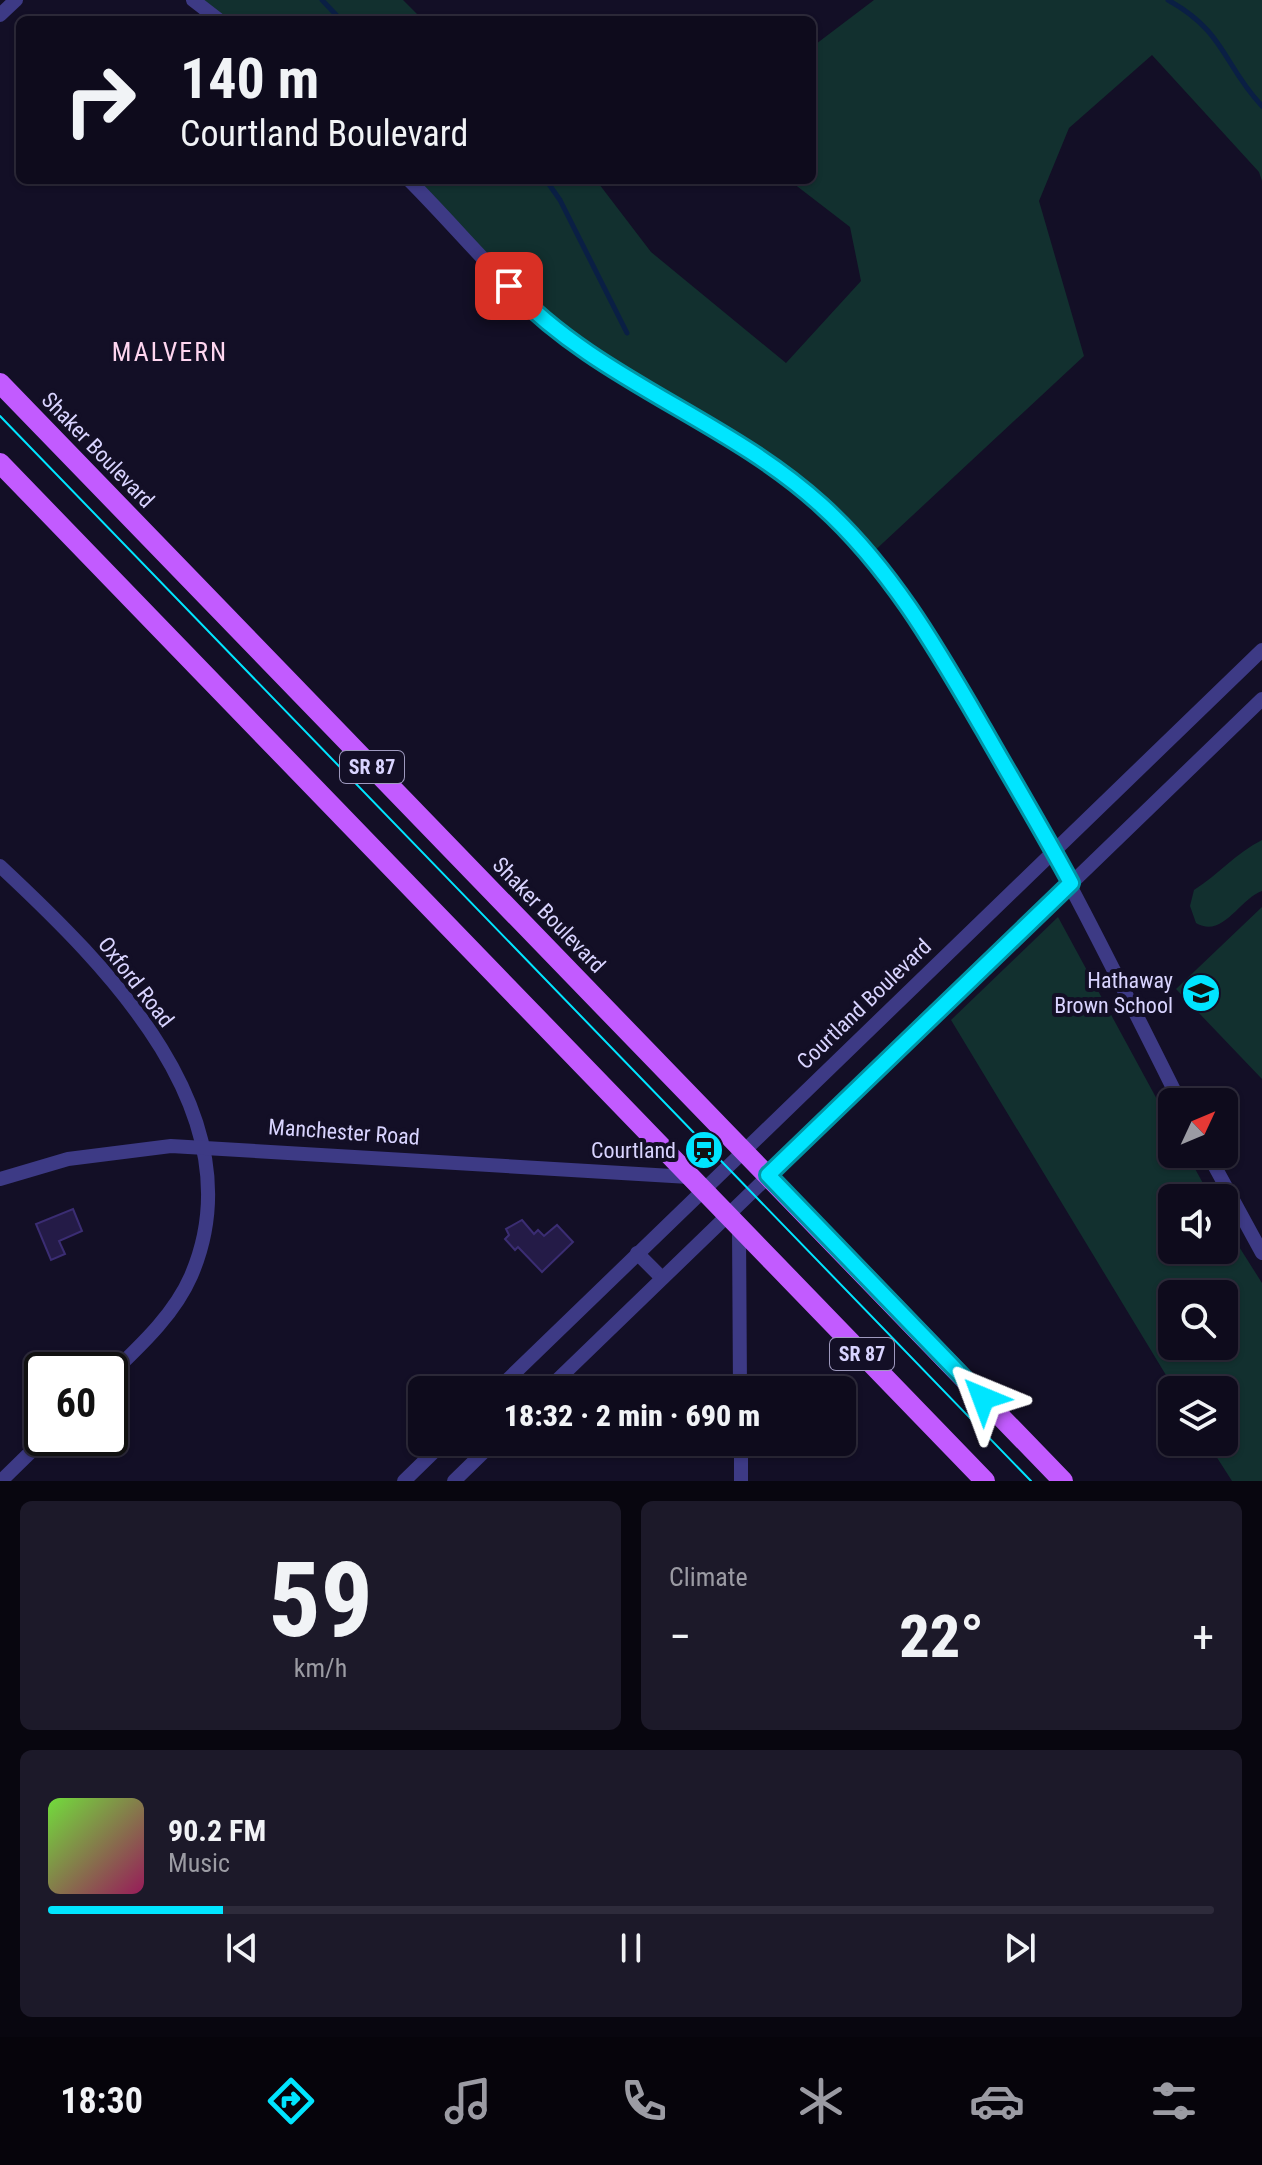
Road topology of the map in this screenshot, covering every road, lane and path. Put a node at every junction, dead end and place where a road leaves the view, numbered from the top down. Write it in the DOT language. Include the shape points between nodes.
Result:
graph roads {
  1 [pos="16,0"];
  2 [pos="193,0"];
  3 [pos="0,15"];
  4 [pos="214,16"];
  5 [pos="413,184"];
  6 [pos="0,383"];
  7 [pos="0,463"];
  8 [pos="1262,650"];
  9 [pos="1262,699"];
  10 [pos="1054,851"];
  11 [pos="0,866"];
  12 [pos="1071,883"];
  13 [pos="1173,1088"];
  14 [pos="204,1147"];
  15 [pos="743,1150"];
  16 [pos="1216,1168"];
  17 [pos="768,1175"];
  18 [pos="0,1179"];
  19 [pos="696,1184"];
  20 [pos="733,1221"];
  21 [pos="637,1253"];
  22 [pos="1262,1253"];
  23 [pos="662,1278"];
  24 [pos="128,1357"];
  25 [pos="511,1376"];
  26 [pos="561,1376"];
  27 [pos="739,1376"];
  28 [pos="27,1456"];
  29 [pos="430,1456"];
  30 [pos="480,1456"];
  31 [pos="741,1456"];
  32 [pos="1,1481"];
  33 [pos="404,1481"];
  34 [pos="454,1481"];
  35 [pos="741,1481"];
  36 [pos="985,1481"];
  37 [pos="1063,1481"];
  1 -- 3 [label="street"];
  2 -- 4 [label="street"];
  5 -- 10 [label="street" via="529,308 582,349 768,464 821,504 866,549 940,654"];
  6 -- 15 [label="main road, Shaker Boulevard / SR 87"];
  7 -- 19 [label="main road, SR 87"];
  8 -- 10 [label="street, Courtland Boulevard"];
  9 -- 12 [label="street"];
  10 -- 12 [label="street"];
  10 -- 15 [label="street, Courtland Boulevard"];
  11 -- 14 [label="street, Oxford Road" via="65,929 139,1017 183,1085"];
  12 -- 13 [label="street"];
  12 -- 17 [label="street"];
  14 -- 18 [label="street, Manchester Road" via="102,1152"];
  14 -- 19 [label="street, Manchester Road"];
  14 -- 24 [label="street, Oxford Road" via="206,1208 190,1278 154,1331"];
  15 -- 17 [label="main road, Shaker Boulevard / SR 87"];
  15 -- 19 [label="street, Courtland Boulevard"];
  16 -- 22 [label="street"];
  17 -- 20 [label="street"];
  17 -- 37 [label="main road, Shaker Boulevard / SR 87"];
  19 -- 20 [label="main road, SR 87"];
  19 -- 21 [label="street, Courtland Boulevard"];
  20 -- 23 [label="street"];
  20 -- 27 [label="street"];
  20 -- 36 [label="main road, SR 87"];
  21 -- 23 [label="street"];
  21 -- 25 [label="street, Courtland Boulevard"];
  23 -- 26 [label="street"];
  28 -- 32 [label="street"];
  29 -- 33 [label="street"];
  30 -- 34 [label="street"];
  31 -- 35 [label="street"];
}
